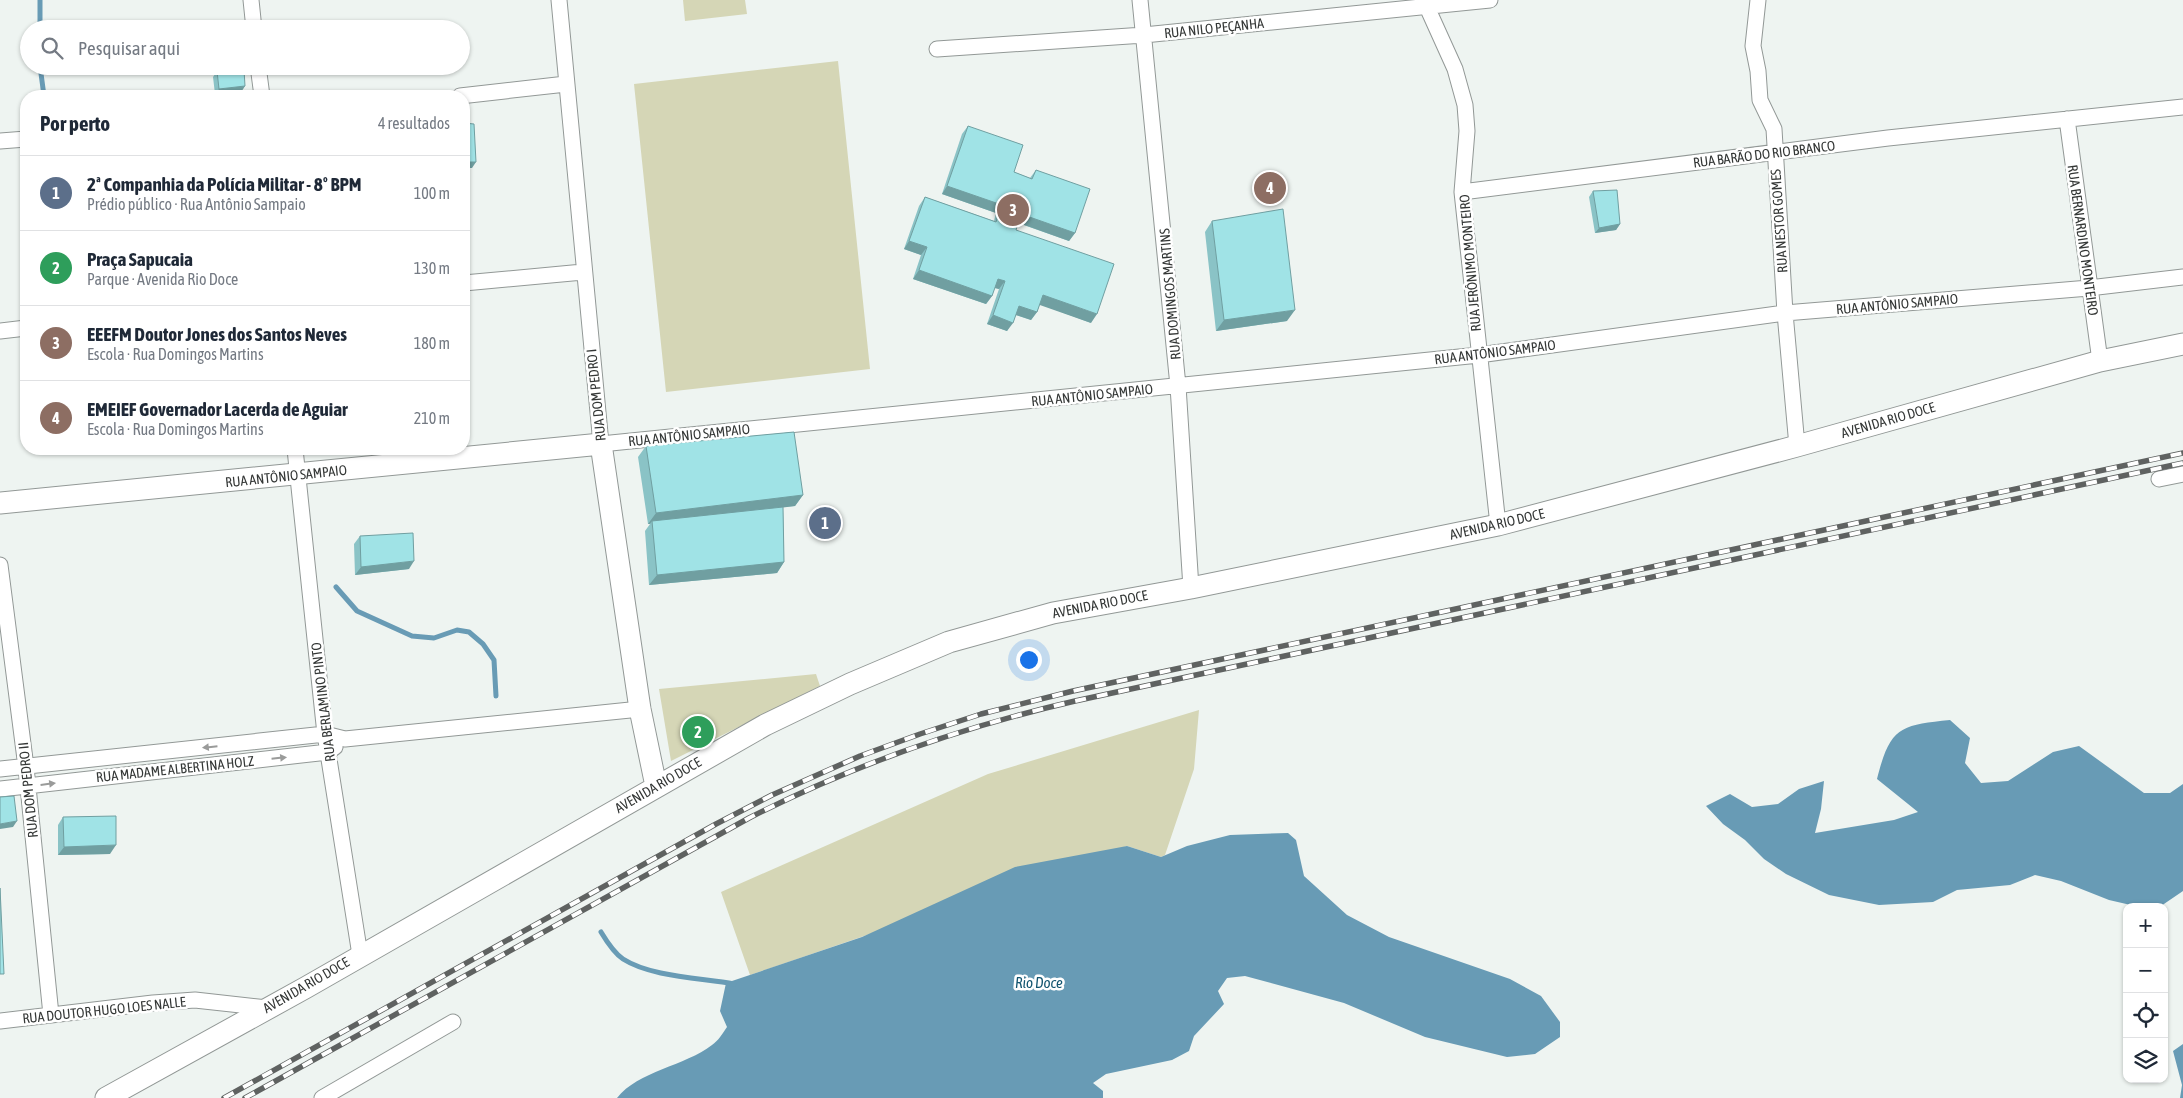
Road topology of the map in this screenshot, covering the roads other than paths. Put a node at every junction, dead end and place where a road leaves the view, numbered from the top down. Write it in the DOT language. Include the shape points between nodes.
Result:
graph roads {
  1 [pos="251,0"];
  2 [pos="559,0"];
  3 [pos="1140,0"];
  4 [pos="1490,0"];
  5 [pos="1758,0"];
  6 [pos="1446,3"];
  7 [pos="1427,7"];
  8 [pos="253,20"];
  9 [pos="1144,35"];
  10 [pos="937,49"];
  11 [pos="259,75"];
  12 [pos="566,84"];
  13 [pos="261,90"];
  14 [pos="470,95"];
  15 [pos="2183,107"];
  16 [pos="2067,119"];
  17 [pos="20,139"];
  18 [pos="0,141"];
  19 [pos="1775,153"];
  20 [pos="1462,192"];
  21 [pos="583,272"];
  22 [pos="2183,277"];
  23 [pos="470,282"];
  24 [pos="2089,288"];
  25 [pos="1785,313"];
  26 [pos="20,328"];
  27 [pos="0,330"];
  28 [pos="2183,344"];
  29 [pos="1479,355"];
  30 [pos="2100,361"];
  31 [pos="1178,386"];
  32 [pos="601,444"];
  33 [pos="1797,446"];
  34 [pos="295,455"];
  35 [pos="2183,474"];
  36 [pos="297,475"];
  37 [pos="2159,479"];
  38 [pos="0,503"];
  39 [pos="1498,525"];
  40 [pos="0,565"];
  41 [pos="1191,588"];
  42 [pos="640,709"];
  43 [pos="326,734"];
  44 [pos="345,739"];
  45 [pos="328,752"];
  46 [pos="26,767"];
  47 [pos="0,769"];
  48 [pos="28,786"];
  49 [pos="656,786"];
  50 [pos="0,789"];
  51 [pos="360,955"];
  52 [pos="267,1008"];
  53 [pos="51,1015"];
  54 [pos="0,1021"];
  55 [pos="453,1022"];
  56 [pos="339,1094"];
  57 [pos="106,1098"];
  58 [pos="322,1098"];
  1 -- 8 [label="street"];
  2 -- 12 [label="street, RUA DOM PEDRO I"];
  3 -- 9 [label="street, RUA DOMINGOS MARTINS"];
  4 -- 6 [label="street, RUA NILO PEÇANHA"];
  5 -- 19 [label="street, RUA NESTOR GOMES" via="1753,46 1760,100 1774,129"];
  6 -- 7 [label="street, RUA NILO PEÇANHA"];
  7 -- 9 [label="street, RUA NILO PEÇANHA"];
  7 -- 20 [label="street, RUA JERÔNIMO MONTEIRO" via="1455,69 1465,105 1467,131"];
  9 -- 10 [label="street, RUA NILO PEÇANHA"];
  9 -- 31 [label="street, RUA DOMINGOS MARTINS"];
  11 -- 13 [label="street"];
  12 -- 14 [label="street"];
  12 -- 21 [label="street, RUA DOM PEDRO I"];
  15 -- 16 [label="street, RUA BARÃO DO RIO BRANCO"];
  16 -- 19 [label="street, RUA BARÃO DO RIO BRANCO"];
  16 -- 24 [label="street, RUA BERNARDINO MONTEIRO"];
  17 -- 18 [label="street"];
  19 -- 20 [label="street, RUA BARÃO DO RIO BRANCO"];
  19 -- 25 [label="street, RUA NESTOR GOMES"];
  20 -- 29 [label="street, RUA JERÔNIMO MONTEIRO"];
  21 -- 23 [label="street"];
  21 -- 32 [label="street, RUA DOM PEDRO I"];
  22 -- 24 [label="street, RUA ANTÔNIO SAMPAIO"];
  24 -- 25 [label="street, RUA ANTÔNIO SAMPAIO"];
  24 -- 30 [label="street, RUA BERNARDINO MONTEIRO"];
  25 -- 29 [label="street, RUA ANTÔNIO SAMPAIO"];
  25 -- 33 [label="street, RUA NESTOR GOMES"];
  26 -- 27 [label="street"];
  28 -- 30 [label="street, AVENIDA RIO DOCE"];
  29 -- 31 [label="street, RUA ANTÔNIO SAMPAIO"];
  29 -- 39 [label="street, RUA JERÔNIMO MONTEIRO"];
  30 -- 33 [label="street, AVENIDA RIO DOCE"];
  31 -- 32 [label="street, RUA ANTÔNIO SAMPAIO"];
  31 -- 41 [label="street, RUA DOMINGOS MARTINS"];
  32 -- 36 [label="street, RUA ANTÔNIO SAMPAIO"];
  32 -- 42 [label="street, RUA DOM PEDRO I"];
  33 -- 39 [label="street, AVENIDA RIO DOCE"];
  34 -- 36 [label="street, RUA BERLAMINO PINTO"];
  35 -- 37 [label="street"];
  36 -- 38 [label="street, RUA ANTÔNIO SAMPAIO"];
  36 -- 43 [label="street, RUA BERLAMINO PINTO"];
  39 -- 41 [label="street, AVENIDA RIO DOCE"];
  40 -- 46 [label="street, RUA DOM PEDRO II"];
  41 -- 49 [label="street, AVENIDA RIO DOCE" via="1053,613 949,642 765,725"];
  42 -- 44 [label="street, RUA MADAME ALBERTINA HOLZ"];
  42 -- 49 [label="street, RUA DOM PEDRO I"];
  43 -- 44 [label="street, RUA MADAME ALBERTINA HOLZ"];
  43 -- 45 [label="street, RUA BERLAMINO PINTO"];
  43 -- 46 [label="street, RUA MADAME ALBERTINA HOLZ, one-way"];
  44 -- 45 [label="street"];
  48 -- 45 [label="street, RUA MADAME ALBERTINA HOLZ, one-way"];
  45 -- 51 [label="street, RUA BERLAMINO PINTO"];
  46 -- 47 [label="street, RUA MADAME ALBERTINA HOLZ"];
  46 -- 48 [label="street, RUA DOM PEDRO II"];
  48 -- 50 [label="street, RUA MADAME ALBERTINA HOLZ"];
  48 -- 53 [label="street, RUA DOM PEDRO II"];
  49 -- 51 [label="street, AVENIDA RIO DOCE"];
  51 -- 52 [label="street, AVENIDA RIO DOCE"];
  52 -- 53 [label="street, RUA DOUTOR HUGO LOES NALLE" via="195,1000"];
  52 -- 57 [label="street, AVENIDA RIO DOCE"];
  53 -- 54 [label="street, RUA DOUTOR HUGO LOES NALLE"];
  55 -- 56 [label="street"];
  56 -- 58 [label="street"];
}
